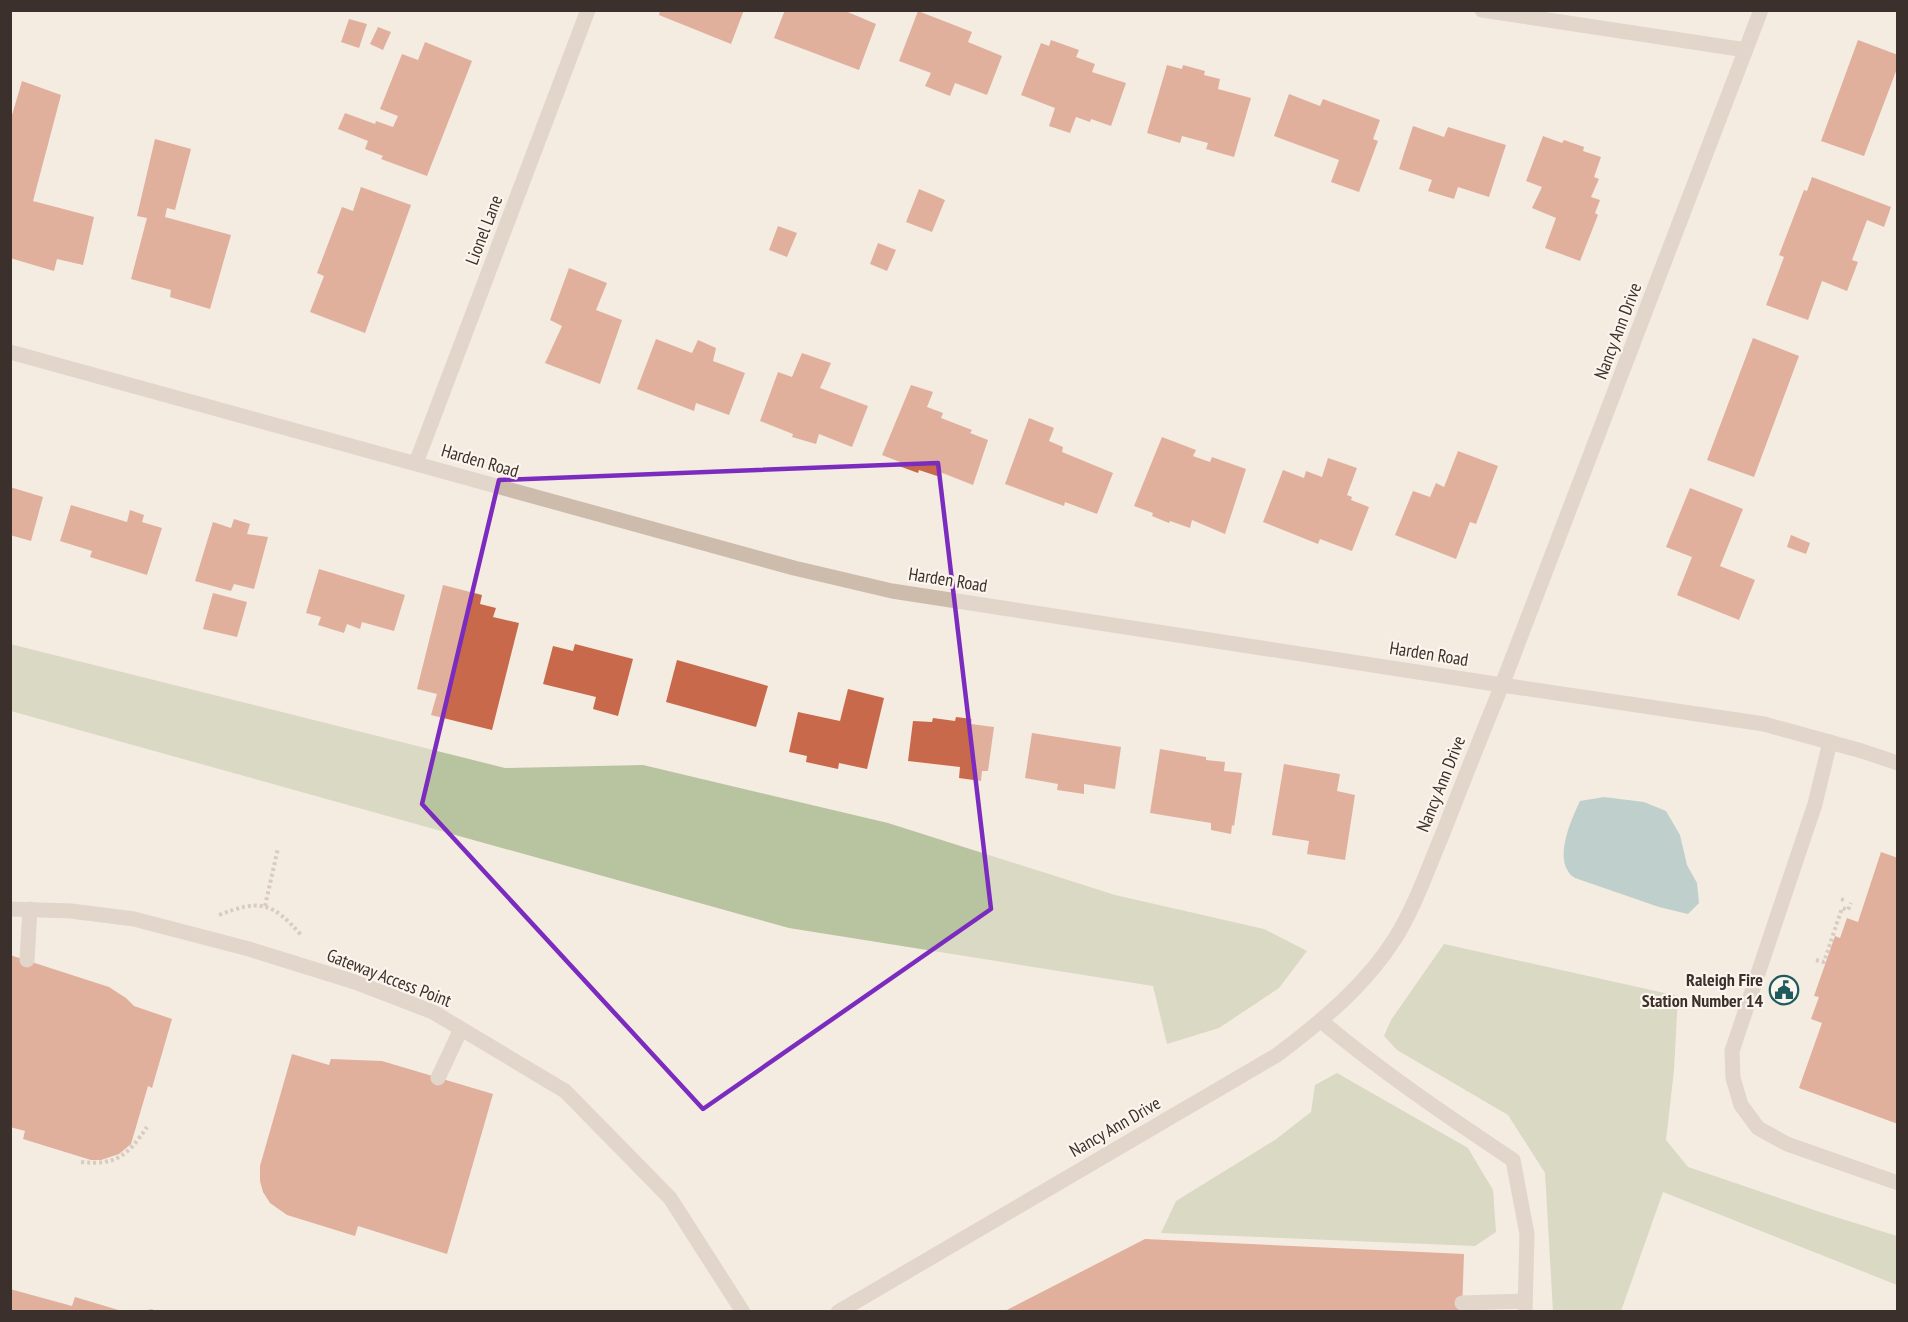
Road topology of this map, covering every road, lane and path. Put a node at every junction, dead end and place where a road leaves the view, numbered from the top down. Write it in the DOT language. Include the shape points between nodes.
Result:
graph roads {
  1 [pos="588,10"];
  2 [pos="1482,10"];
  3 [pos="1761,10"];
  4 [pos="1746,50"];
  5 [pos="10,352"];
  6 [pos="416,463"];
  7 [pos="1502,685"];
  8 [pos="1830,742"];
  9 [pos="1898,763"];
  10 [pos="278,848"];
  11 [pos="1851,903"];
  12 [pos="265,906"];
  13 [pos="10,909"];
  14 [pos="30,909"];
  15 [pos="218,915"];
  16 [pos="301,935"];
  17 [pos="27,960"];
  18 [pos="1816,960"];
  19 [pos="1322,1021"];
  20 [pos="462,1029"];
  21 [pos="438,1078"];
  22 [pos="147,1127"];
  23 [pos="81,1162"];
  24 [pos="1898,1183"];
  25 [pos="1462,1303"];
  26 [pos="1525,1306"];
  27 [pos="743,1311"];
  28 [pos="838,1311"];
  1 -- 6 [label="street, Lionel Lane"];
  2 -- 4 [label="street"];
  3 -- 4 [label="street, Nancy Ann Drive"];
  4 -- 7 [label="street, Nancy Ann Drive"];
  5 -- 6 [label="street, Harden Road"];
  6 -- 7 [label="street, Harden Road" via="794,568 892,591"];
  7 -- 8 [label="street, Harden Road" via="1764,724"];
  7 -- 19 [label="street, Nancy Ann Drive" via="1414,903 1371,970"];
  8 -- 9 [label="street, Harden Road"];
  8 -- 24 [label="street" via="1815,804 1732,1051 1732,1078 1741,1105 1758,1128 1787,1144"];
  10 -- 12 [label="path"];
  11 -- 18 [label="path" via="1848,910 1842,908 1824,962"];
  12 -- 15 [label="path" via="243,905"];
  12 -- 16 [label="path" via="283,915"];
  13 -- 14 [label="street, Gateway Access Point"];
  14 -- 17 [label="street"];
  14 -- 20 [label="street, Gateway Access Point" via="134,919 249,949 355,982 433,1012"];
  19 -- 26 [label="street" via="1425,1101 1513,1160 1527,1234"];
  19 -- 28 [label="street, Nancy Ann Drive" via="1277,1055"];
  20 -- 21 [label="street"];
  20 -- 27 [label="street, Gateway Access Point" via="565,1091 670,1198"];
  22 -- 23 [label="path" via="125,1155 110,1162"];
  25 -- 26 [label="street"];
}
